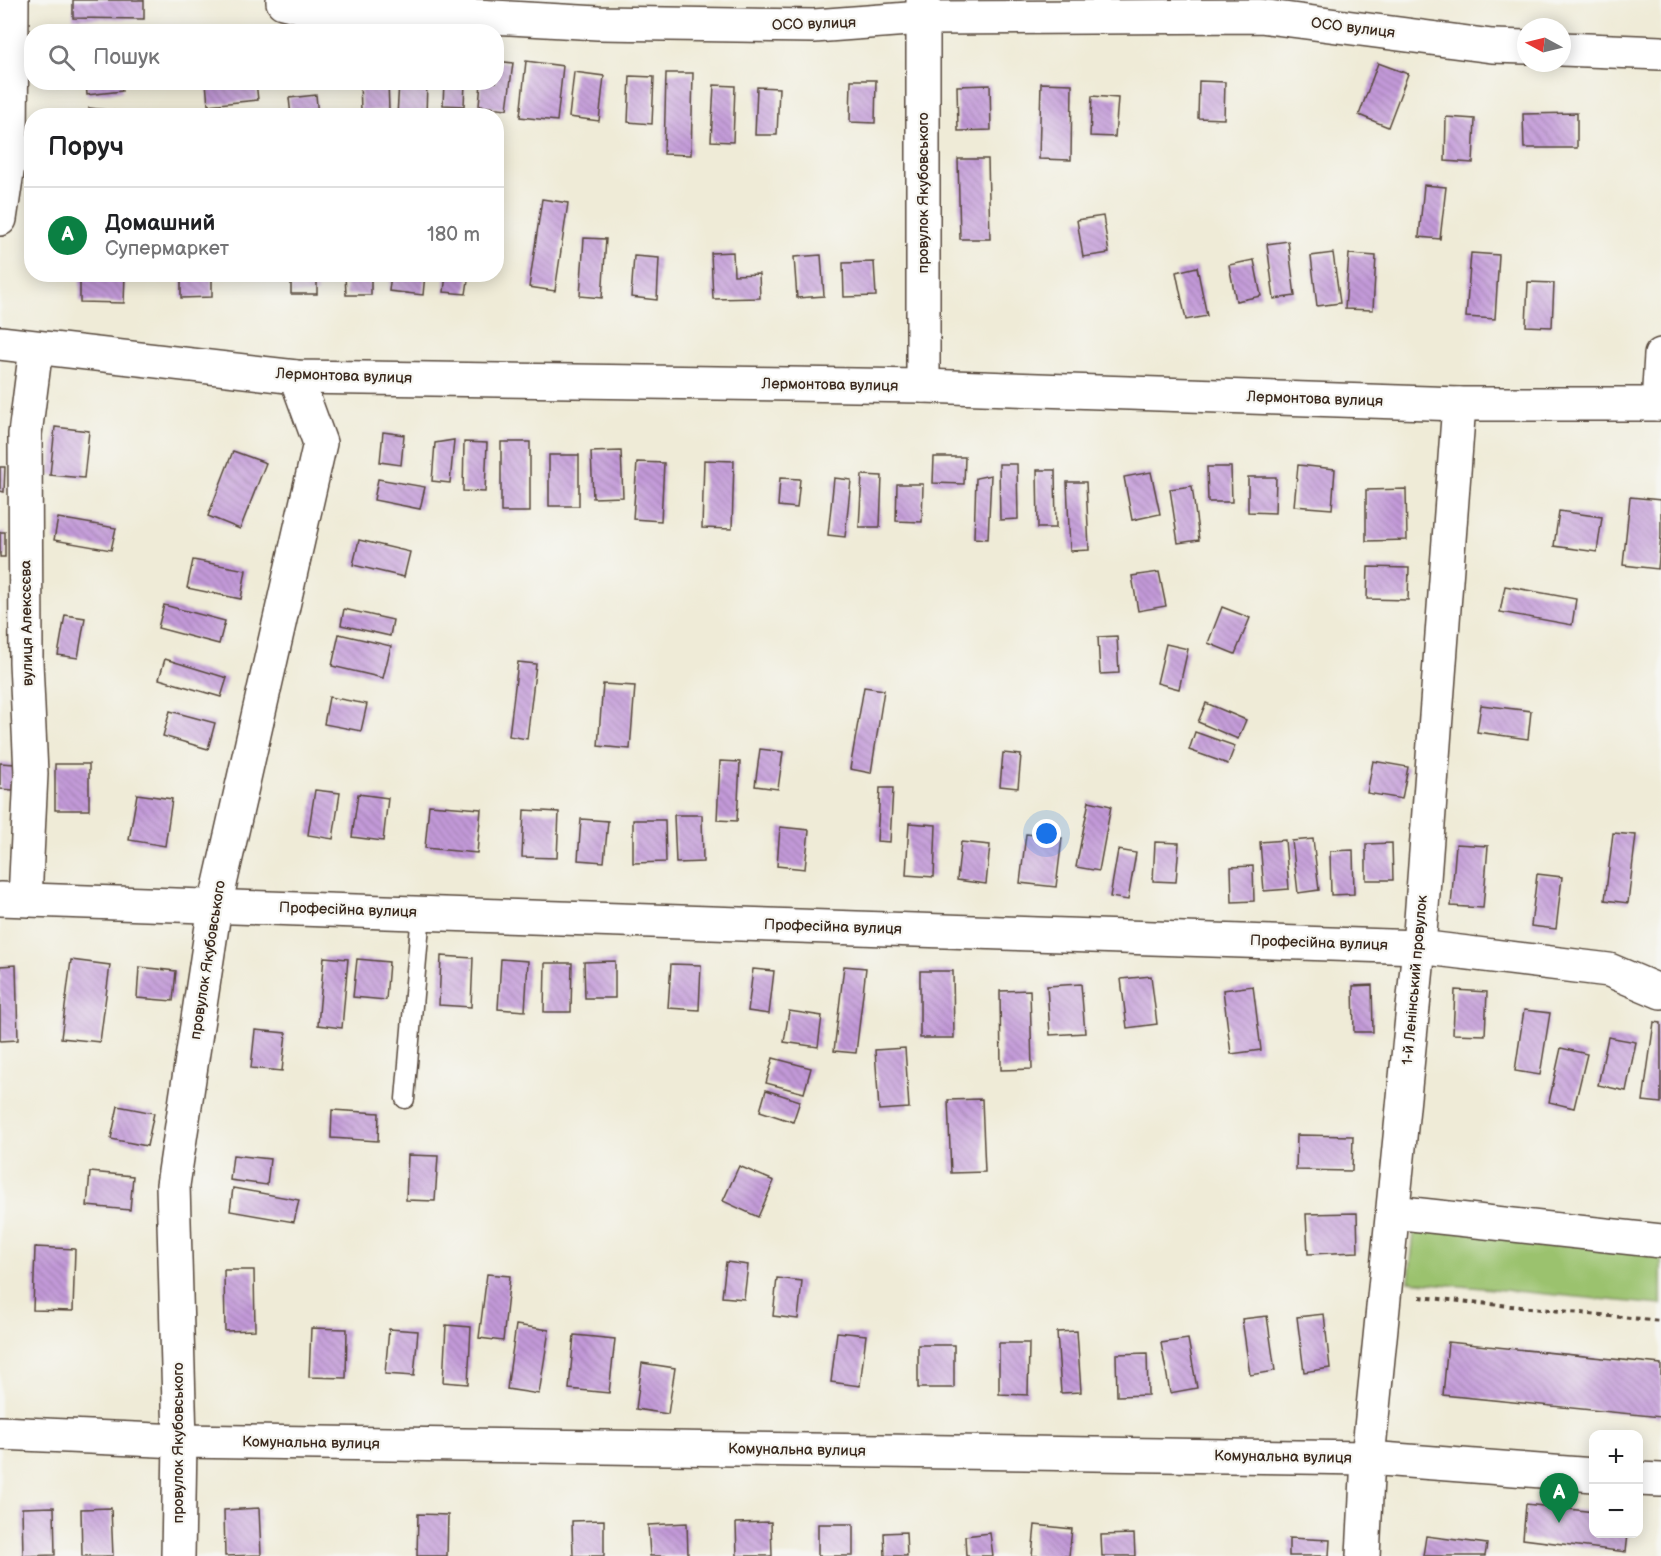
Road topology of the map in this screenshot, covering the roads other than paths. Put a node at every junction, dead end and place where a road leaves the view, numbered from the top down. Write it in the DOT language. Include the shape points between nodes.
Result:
graph roads {
  1 [pos="12,0"];
  2 [pos="283,0"];
  3 [pos="923,9"];
  4 [pos="1517,47"];
  5 [pos="1571,49"];
  6 [pos="1661,53"];
  7 [pos="0,219"];
  8 [pos="0,343"];
  9 [pos="36,348"];
  10 [pos="1661,355"];
  11 [pos="296,376"];
  12 [pos="923,386"];
  13 [pos="1460,404"];
  14 [pos="1659,404"];
  15 [pos="12,899"];
  16 [pos="215,906"];
  17 [pos="421,913"];
  18 [pos="1419,947"];
  19 [pos="1661,992"];
  20 [pos="405,1100"];
  21 [pos="1392,1212"];
  22 [pos="1661,1241"];
  23 [pos="0,1434"];
  24 [pos="180,1442"];
  25 [pos="1368,1458"];
  26 [pos="1589,1475"];
  27 [pos="1643,1479"];
  28 [pos="1661,1480"];
  29 [pos="178,1556"];
  30 [pos="1363,1556"];
  1 -- 7 [label="street" via="11,145"];
  2 -- 3 [label="street, ОСО вулиця" via="299,6 598,23 814,26"];
  3 -- 4 [label="street, ОСО вулиця" via="1260,16"];
  3 -- 12 [label="street, провулок Якубовського"];
  5 -- 6 [label="street"];
  8 -- 9 [label="street, Лермонтова вулиця"];
  9 -- 11 [label="street, Лермонтова вулиця"];
  9 -- 15 [label="street, вулиця Алексєєва" via="25,434 26,662 31,774"];
  10 -- 14 [label="street"];
  11 -- 12 [label="street, Лермонтова вулиця"];
  11 -- 16 [label="street, провулок Якубовського" via="320,443"];
  12 -- 13 [label="street, Лермонтова вулиця"];
  13 -- 14 [label="street, Лермонтова вулиця"];
  13 -- 18 [label="street, 1-й Ленінський провулок"];
  15 -- 16 [label="street, Професійна вулиця"];
  16 -- 17 [label="street, Професійна вулиця"];
  16 -- 24 [label="street, провулок Якубовського" via="173,1185"];
  17 -- 18 [label="street, Професійна вулиця"];
  17 -- 20 [label="lane"];
  18 -- 19 [label="street, Професійна вулиця" via="1608,970"];
  18 -- 21 [label="street, 1-й Ленінський провулок"];
  21 -- 22 [label="street"];
  21 -- 25 [label="street, 1-й Ленінський провулок"];
  23 -- 24 [label="street, Комунальна вулиця"];
  24 -- 25 [label="street, Комунальна вулиця"];
  24 -- 29 [label="street, провулок Якубовського"];
  25 -- 26 [label="street, Комунальна вулиця"];
  25 -- 30 [label="street, 1-й Ленінський провулок"];
  27 -- 28 [label="street"];
}
